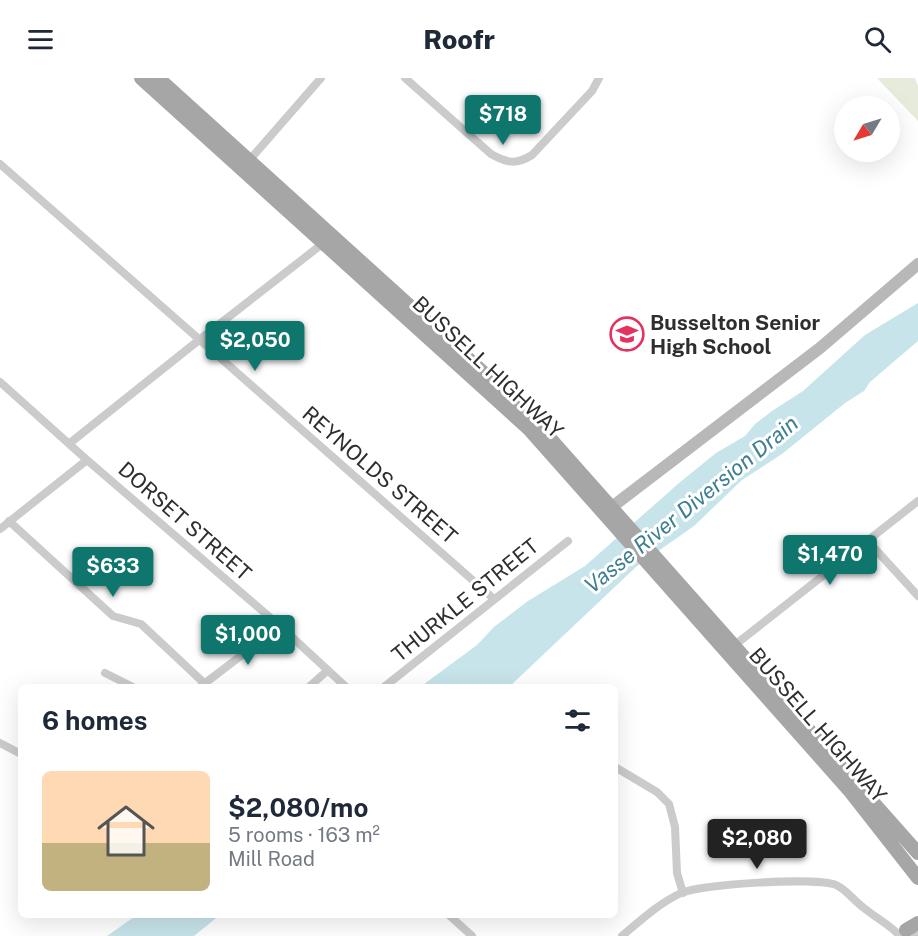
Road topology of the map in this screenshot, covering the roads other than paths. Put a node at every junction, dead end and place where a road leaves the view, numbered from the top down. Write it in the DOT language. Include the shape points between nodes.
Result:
graph roads {
  1 [pos="141,78"];
  2 [pos="158,78"];
  3 [pos="321,78"];
  4 [pos="405,78"];
  5 [pos="599,78"];
  6 [pos="0,164"];
  7 [pos="246,165"];
  8 [pos="329,239"];
  9 [pos="918,264"];
  10 [pos="199,340"];
  11 [pos="0,382"];
  12 [pos="70,443"];
  13 [pos="87,460"];
  14 [pos="918,501"];
  15 [pos="607,510"];
  16 [pos="9,521"];
  17 [pos="0,529"];
  18 [pos="867,540"];
  19 [pos="568,541"];
  20 [pos="918,596"];
  21 [pos="494,599"];
  22 [pos="280,626"];
  23 [pos="730,649"];
  24 [pos="328,670"];
  25 [pos="105,673"];
  26 [pos="127,684"];
  27 [pos="201,684"];
  28 [pos="203,684"];
  29 [pos="312,684"];
  30 [pos="343,684"];
  31 [pos="388,684"];
  32 [pos="0,743"];
  33 [pos="18,752"];
  34 [pos="618,769"];
  35 [pos="918,853"];
  36 [pos="918,878"];
  37 [pos="682,892"];
  38 [pos="456,918"];
  39 [pos="907,931"];
  40 [pos="472,936"];
  41 [pos="622,936"];
  1 -- 7 [label="main road, BUSSELL HIGHWAY"];
  2 -- 7 [label="main road, BUSSELL HIGHWAY"];
  3 -- 7 [label="street"];
  4 -- 5 [label="street" via="490,154 507,163 521,162 532,155 592,91"];
  6 -- 10 [label="street, REYNOLDS STREET"];
  7 -- 8 [label="main road, BUSSELL HIGHWAY"];
  8 -- 10 [label="street"];
  8 -- 15 [label="main road, BUSSELL HIGHWAY" via="508,395 546,434"];
  9 -- 15 [label="street" via="820,348"];
  10 -- 12 [label="street"];
  10 -- 21 [label="street, REYNOLDS STREET"];
  11 -- 12 [label="street, DORSET STREET"];
  12 -- 13 [label="street, DORSET STREET"];
  13 -- 16 [label="street"];
  13 -- 22 [label="street, DORSET STREET"];
  14 -- 18 [label="street"];
  15 -- 23 [label="main road, BUSSELL HIGHWAY"];
  16 -- 17 [label="street"];
  16 -- 27 [label="street" via="113,616 141,624"];
  18 -- 20 [label="street"];
  18 -- 23 [label="street"];
  19 -- 21 [label="street, THURKLE STREET"];
  21 -- 31 [label="street, THURKLE STREET"];
  22 -- 24 [label="street, DORSET STREET"];
  22 -- 28 [label="street"];
  23 -- 35 [label="main road, BUSSELL HIGHWAY"];
  23 -- 36 [label="main road, BUSSELL HIGHWAY"];
  24 -- 29 [label="street"];
  24 -- 30 [label="street, DORSET STREET"];
  25 -- 26 [label="street"];
  32 -- 33 [label="street"];
  34 -- 37 [label="street" via="657,792 669,804"];
  37 -- 39 [label="street" via="800,881 836,885 863,908"];
  37 -- 41 [label="street"];
  38 -- 40 [label="street"];
}
